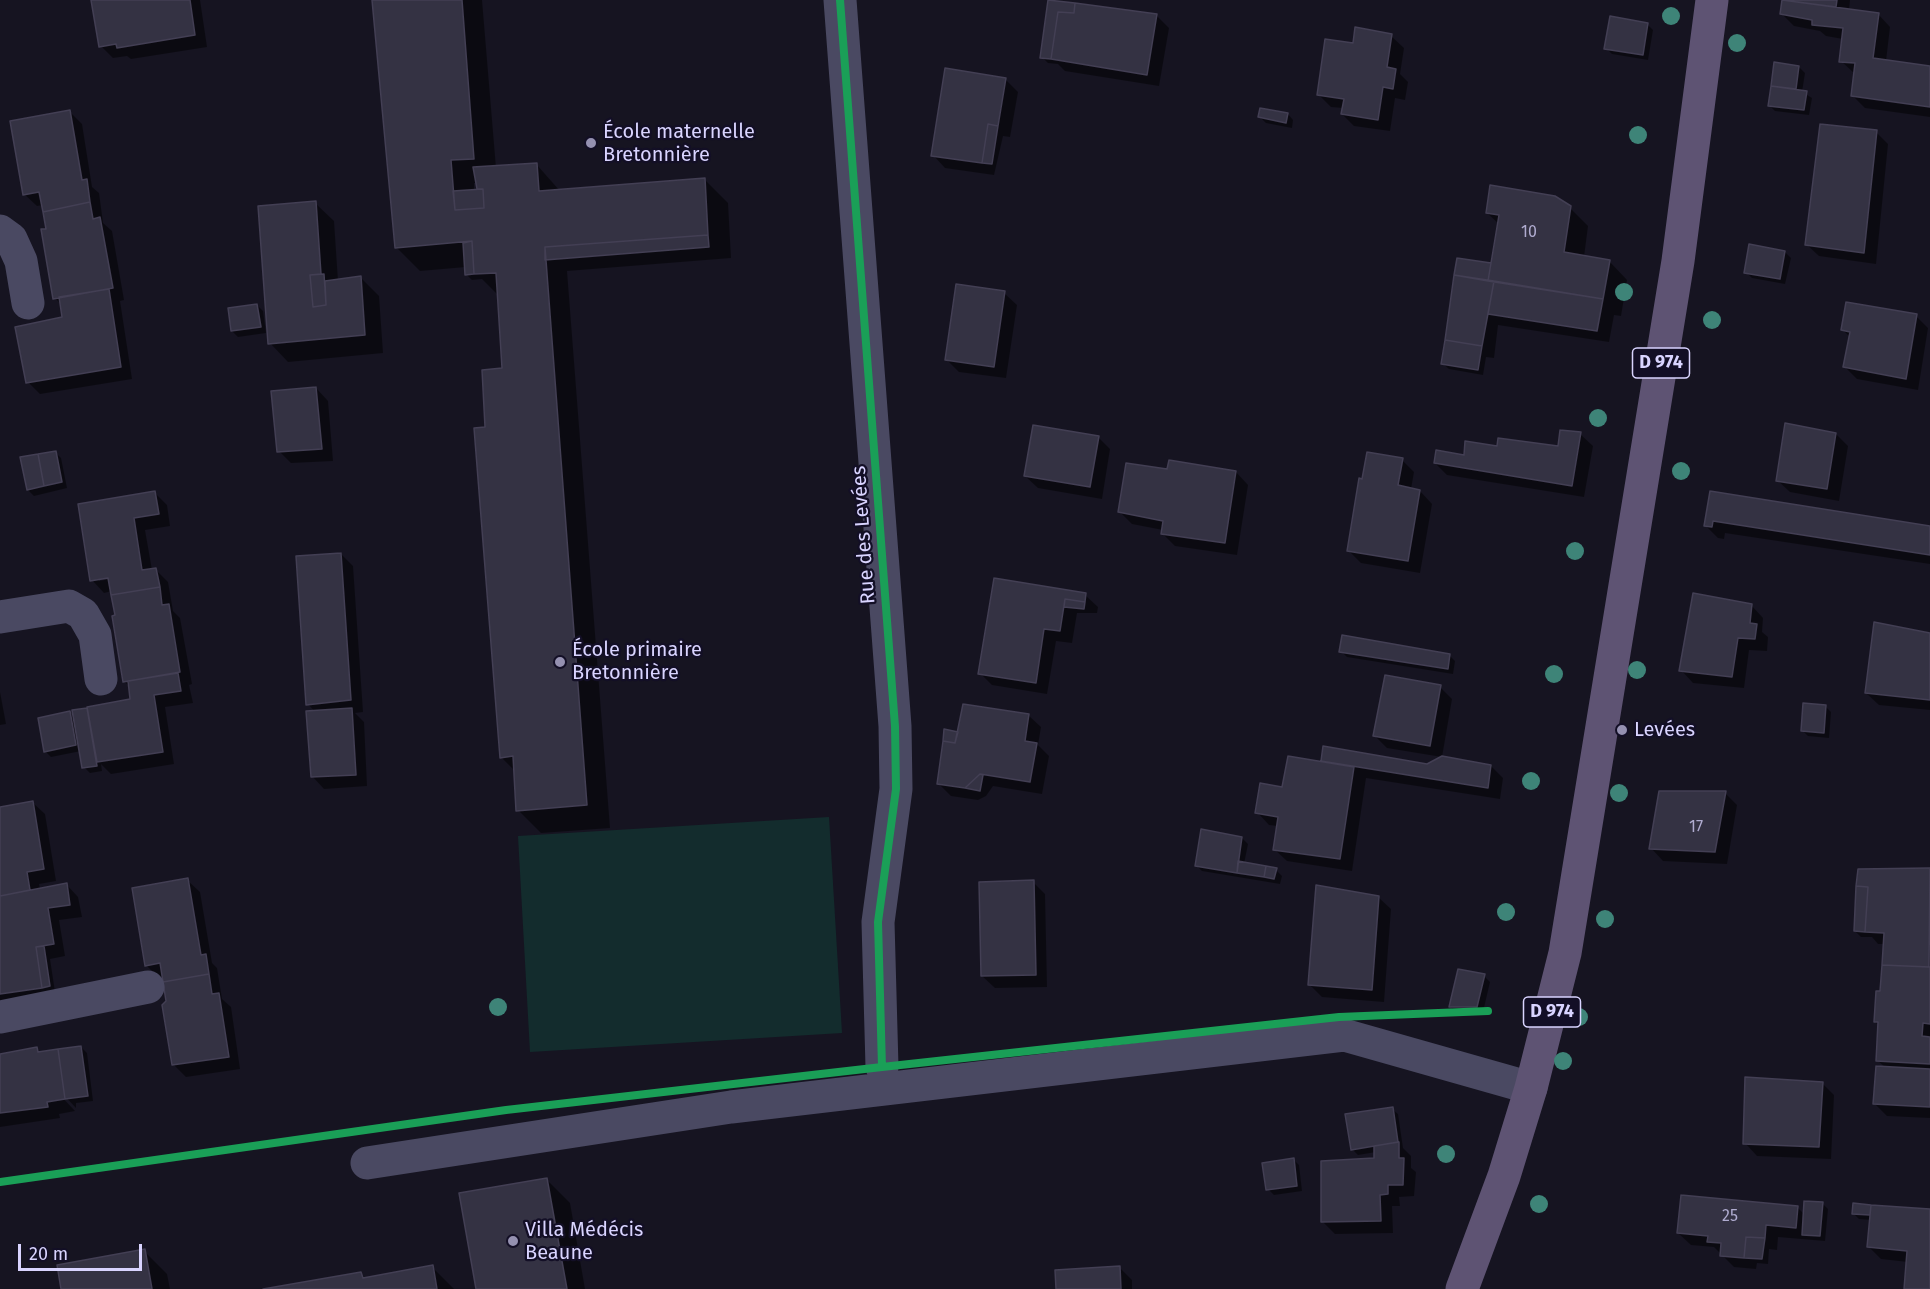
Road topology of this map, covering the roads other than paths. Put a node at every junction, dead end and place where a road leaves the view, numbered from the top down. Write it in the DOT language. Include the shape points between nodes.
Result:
graph roads {
  1 [pos="840,0"];
  2 [pos="1712,0"];
  3 [pos="0,231"];
  4 [pos="28,303"];
  5 [pos="0,617"];
  6 [pos="101,679"];
  7 [pos="148,987"];
  8 [pos="0,1017"];
  9 [pos="882,1067"];
  10 [pos="1532,1088"];
  11 [pos="367,1163"];
  12 [pos="1462,1289"];
  1 -- 9 [label="street, Rue des Levées" via="895,726 896,789 878,922"];
  2 -- 10 [label="main road, D 974" via="1678,261 1565,953"];
  3 -- 4 [label="street" via="11,239 21,261"];
  5 -- 6 [label="street" via="69,606 83,614 94,635"];
  7 -- 8 [label="street"];
  10 -- 11 [label="street" via="1344,1035 731,1107"];
  10 -- 12 [label="main road, D 974"];
}
